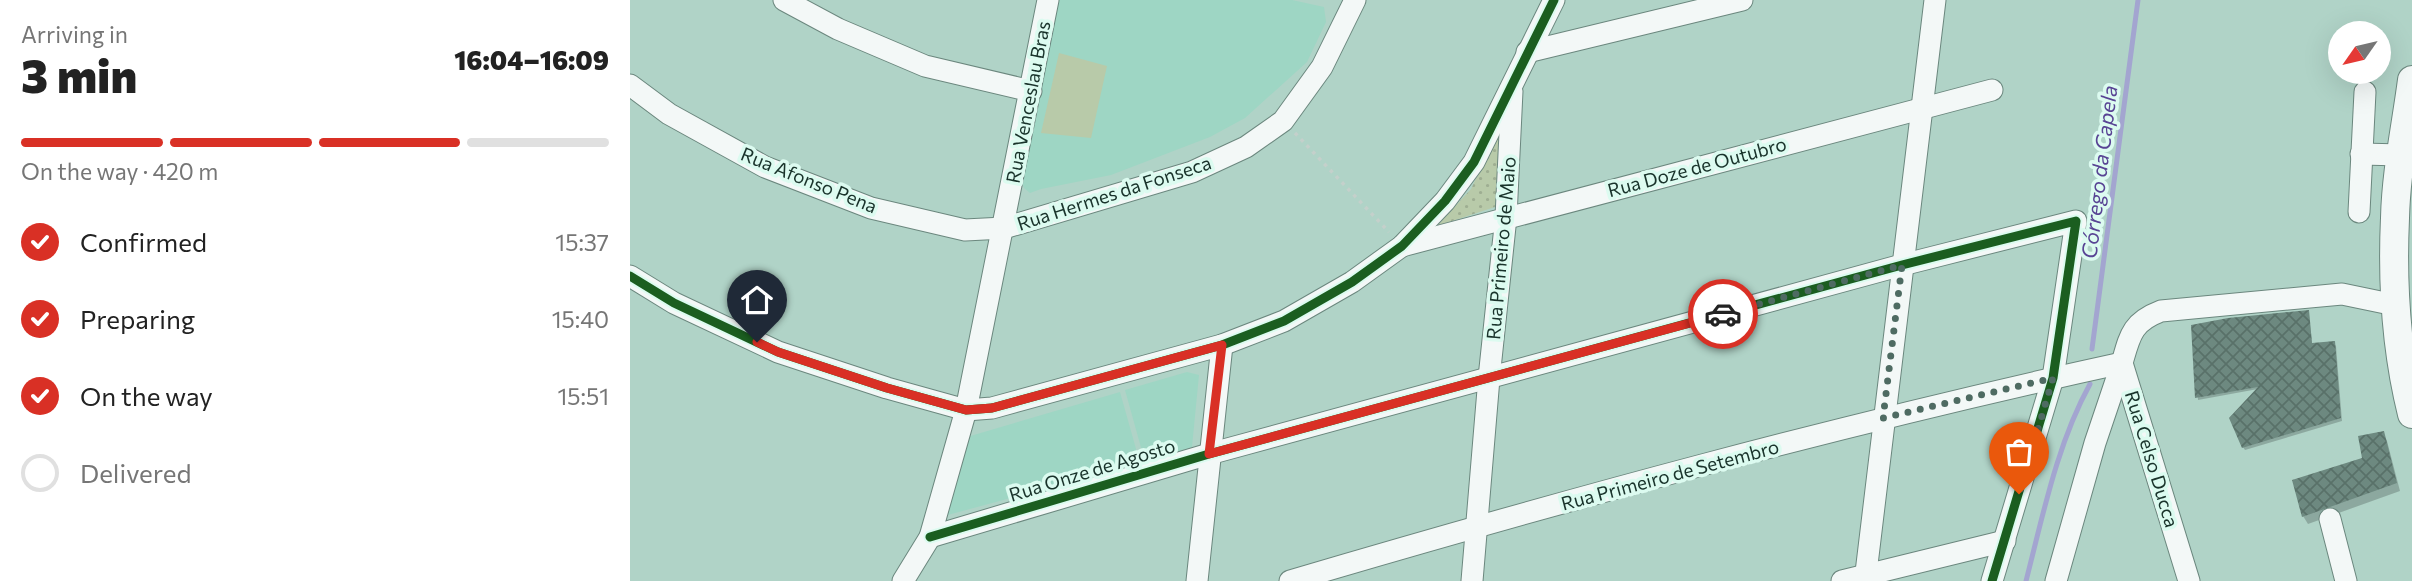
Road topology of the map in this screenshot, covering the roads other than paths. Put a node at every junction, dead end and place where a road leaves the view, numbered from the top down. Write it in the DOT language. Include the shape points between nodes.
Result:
graph roads {
  1 [pos="784,0"];
  2 [pos="1048,0"];
  3 [pos="1354,0"];
  4 [pos="1554,0"];
  5 [pos="1742,0"];
  6 [pos="1935,0"];
  7 [pos="1527,52"];
  8 [pos="2412,80"];
  9 [pos="1513,82"];
  10 [pos="630,85"];
  11 [pos="1992,90"];
  12 [pos="1031,91"];
  13 [pos="2365,92"];
  14 [pos="1923,108"];
  15 [pos="2361,154"];
  16 [pos="2402,155"];
  17 [pos="2359,212"];
  18 [pos="1506,218"];
  19 [pos="1004,228"];
  20 [pos="1402,246"];
  21 [pos="1902,265"];
  22 [pos="630,276"];
  23 [pos="2395,305"];
  24 [pos="1222,345"];
  25 [pos="2122,362"];
  26 [pos="1489,378"];
  27 [pos="2053,378"];
  28 [pos="966,410"];
  29 [pos="2412,414"];
  30 [pos="1883,418"];
  31 [pos="1209,454"];
  32 [pos="2330,519"];
  33 [pos="1478,526"];
  34 [pos="930,537"];
  35 [pos="2005,541"];
  36 [pos="1866,578"];
  37 [pos="903,581"];
  38 [pos="1197,581"];
  39 [pos="1290,581"];
  40 [pos="1472,581"];
  41 [pos="1842,581"];
  42 [pos="1992,581"];
  43 [pos="2056,581"];
  44 [pos="2189,581"];
  45 [pos="2346,581"];
  1 -- 12 [label="street" via="838,30 925,66"];
  2 -- 12 [label="street, Rua Venceslau Bras"];
  3 -- 19 [label="street, Rua Hermes da Fonseca" via="1322,67 1283,121 1245,147 1192,172"];
  4 -- 7 [label="street"];
  5 -- 7 [label="street"];
  6 -- 14 [label="street"];
  7 -- 9 [label="street"];
  8 -- 16 [label="main road"];
  9 -- 18 [label="street, Rua Primeiro de Maio"];
  9 -- 20 [label="street" via="1474,162"];
  10 -- 19 [label="street, Rua Afonso Pena" via="669,114 765,167 871,208 965,230"];
  11 -- 14 [label="street, Rua Doze de Outubro"];
  12 -- 19 [label="street, Rua Venceslau Bras"];
  13 -- 15 [label="street"];
  14 -- 18 [label="street, Rua Doze de Outubro"];
  14 -- 21 [label="street"];
  15 -- 16 [label="street"];
  15 -- 17 [label="street"];
  16 -- 23 [label="main road" via="2395,216"];
  18 -- 20 [label="street, Rua Doze de Outubro"];
  18 -- 26 [label="street, Rua Primeiro de Maio"];
  19 -- 28 [label="street, Rua Venceslau Bras"];
  20 -- 24 [label="street" via="1352,282 1284,321"];
  21 -- 26 [label="street, Rua Onze de Agosto"];
  21 -- 27 [label="street, Rua Onze de Agosto" via="2076,221"];
  21 -- 30 [label="street"];
  22 -- 28 [label="street" via="674,303 778,352"];
  23 -- 25 [label="street" via="2342,294 2161,311 2143,318 2130,337"];
  23 -- 29 [label="main road"];
  24 -- 28 [label="street" via="992,408"];
  24 -- 31 [label="street"];
  25 -- 27 [label="street, Rua Primeiro de Setembro"];
  25 -- 43 [label="street"];
  25 -- 44 [label="street, Rua Celso Ducca"];
  26 -- 31 [label="street, Rua Onze de Agosto"];
  26 -- 33 [label="street, Rua Primeiro de Maio"];
  27 -- 30 [label="street, Rua Primeiro de Setembro"];
  27 -- 35 [label="street"];
  28 -- 34 [label="street, Rua Venceslau Bras"];
  30 -- 33 [label="street, Rua Primeiro de Setembro"];
  30 -- 36 [label="street"];
  31 -- 34 [label="street, Rua Onze de Agosto"];
  31 -- 38 [label="street"];
  32 -- 45 [label="street"];
  33 -- 39 [label="street, Rua Primeiro de Setembro"];
  33 -- 40 [label="street, Rua Primeiro de Maio"];
  34 -- 37 [label="street, Rua Venceslau Bras"];
  35 -- 36 [label="street"];
  35 -- 42 [label="street"];
  36 -- 41 [label="street"];
}
